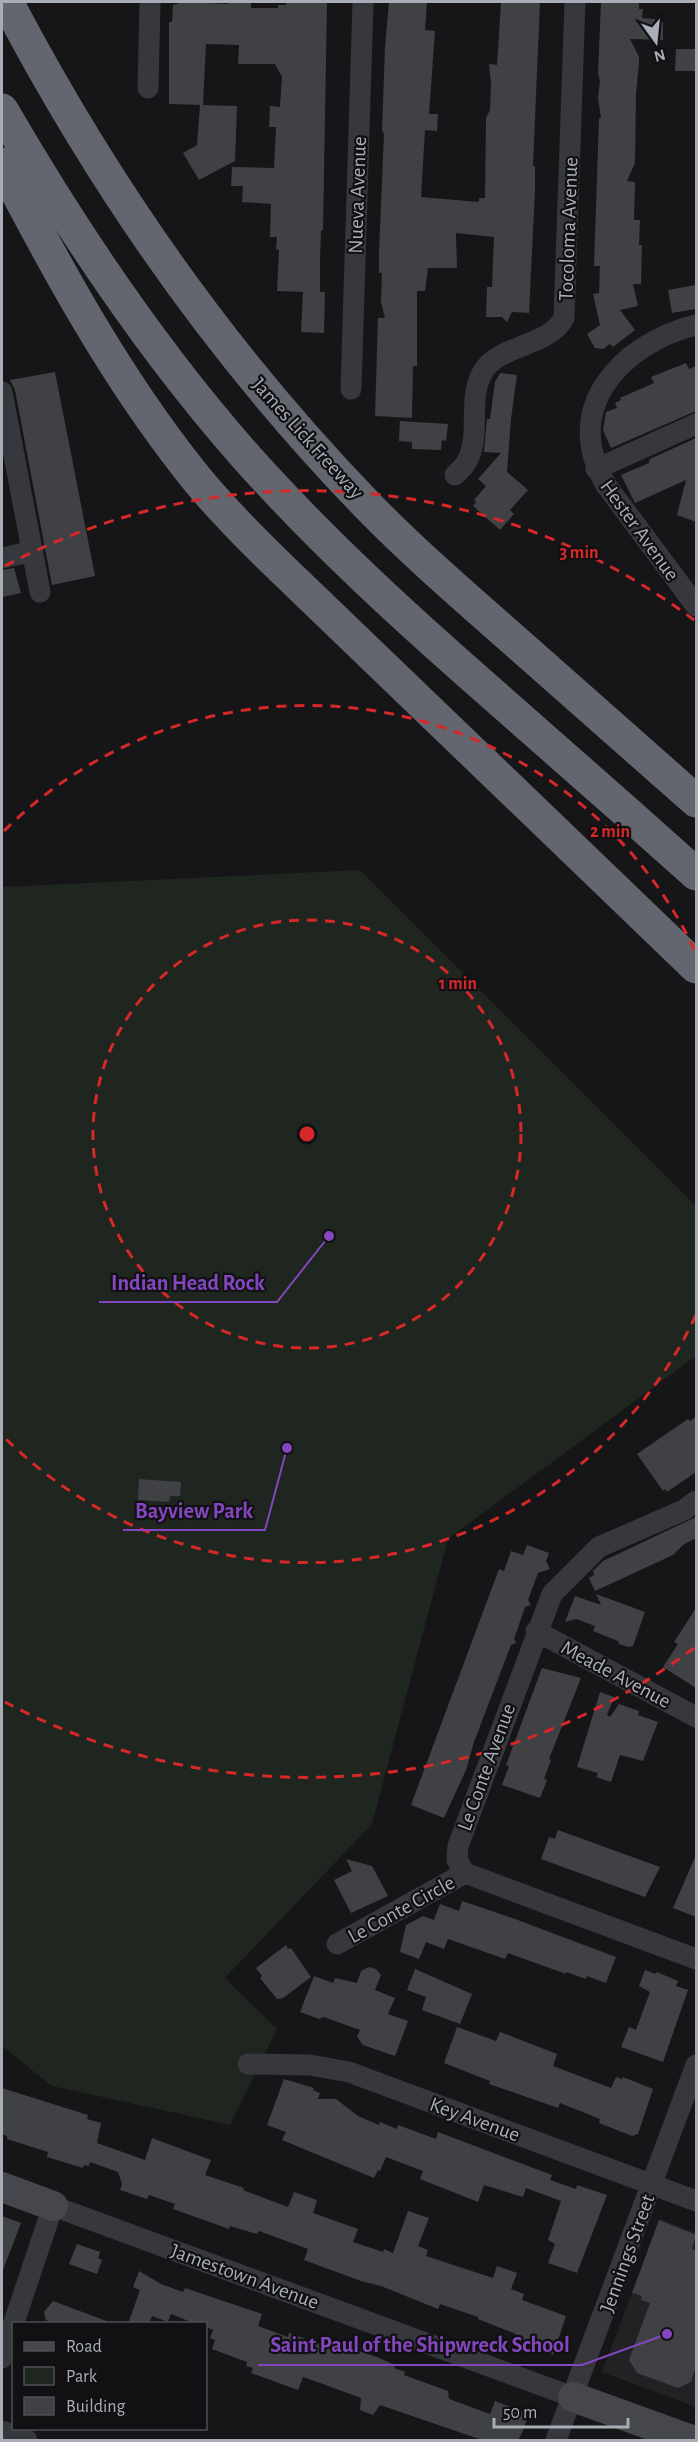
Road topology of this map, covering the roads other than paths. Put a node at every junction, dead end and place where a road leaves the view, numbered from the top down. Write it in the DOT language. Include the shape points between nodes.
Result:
graph roads {
  1 [pos="8,2"];
  2 [pos="150,2"];
  3 [pos="363,2"];
  4 [pos="575,2"];
  5 [pos="148,88"];
  6 [pos="2,110"];
  7 [pos="2,164"];
  8 [pos="696,325"];
  9 [pos="351,389"];
  10 [pos="2,393"];
  11 [pos="696,424"];
  12 [pos="596,469"];
  13 [pos="455,475"];
  14 [pos="33,551"];
  15 [pos="2,558"];
  16 [pos="40,592"];
  17 [pos="696,606"];
  18 [pos="696,801"];
  19 [pos="696,874"];
  20 [pos="696,967"];
  21 [pos="696,1501"];
  22 [pos="536,1631"];
  23 [pos="696,1718"];
  24 [pos="465,1873"];
  25 [pos="337,1944"];
  26 [pos="696,1959"];
  27 [pos="248,2064"];
  28 [pos="696,2065"];
  29 [pos="652,2184"];
  30 [pos="2,2187"];
  31 [pos="696,2201"];
  32 [pos="53,2206"];
  33 [pos="14,2322"];
  34 [pos="12,2328"];
  35 [pos="2,2358"];
  36 [pos="573,2397"];
  37 [pos="2,2431"];
  38 [pos="27,2440"];
  39 [pos="556,2440"];
  40 [pos="692,2440"];
  1 -- 18 [label="highway, James Lick Freeway" via="82,136 141,227 215,329 291,421 370,508 429,564"];
  2 -- 5 [label="street"];
  3 -- 9 [label="street, Nueva Avenue"];
  4 -- 13 [label="street, Tocoloma Avenue" via="564,318 557,328 496,359 484,370 475,396 472,447 467,462"];
  6 -- 19 [label="highway" via="70,224 141,327 196,398 274,487 413,624"];
  7 -- 20 [label="highway" via="115,365 163,436 217,503"];
  8 -- 12 [label="street, Hester Avenue" via="653,340 630,356 598,393 591,431"];
  10 -- 14 [label="street"];
  11 -- 12 [label="street"];
  12 -- 17 [label="street, Hester Avenue"];
  14 -- 15 [label="street"];
  14 -- 16 [label="street"];
  21 -- 22 [label="street, Le Conte Avenue" via="599,1547 552,1594"];
  22 -- 23 [label="street, Meade Avenue"];
  22 -- 24 [label="street, Le Conte Avenue" via="458,1846 457,1860"];
  24 -- 25 [label="street, Le Conte Circle"];
  24 -- 26 [label="street"];
  27 -- 29 [label="street, Key Avenue" via="310,2065 349,2073"];
  28 -- 29 [label="street, Jennings Street"];
  29 -- 31 [label="street, Key Avenue"];
  29 -- 36 [label="street, Jennings Street"];
  30 -- 32 [label="street, Jamestown Avenue"];
  32 -- 33 [label="street"];
  32 -- 36 [label="street, Jamestown Avenue"];
  34 -- 35 [label="street"];
  36 -- 39 [label="street, Jennings Street"];
  36 -- 40 [label="street, Jamestown Avenue"];
  37 -- 38 [label="street"];
}
